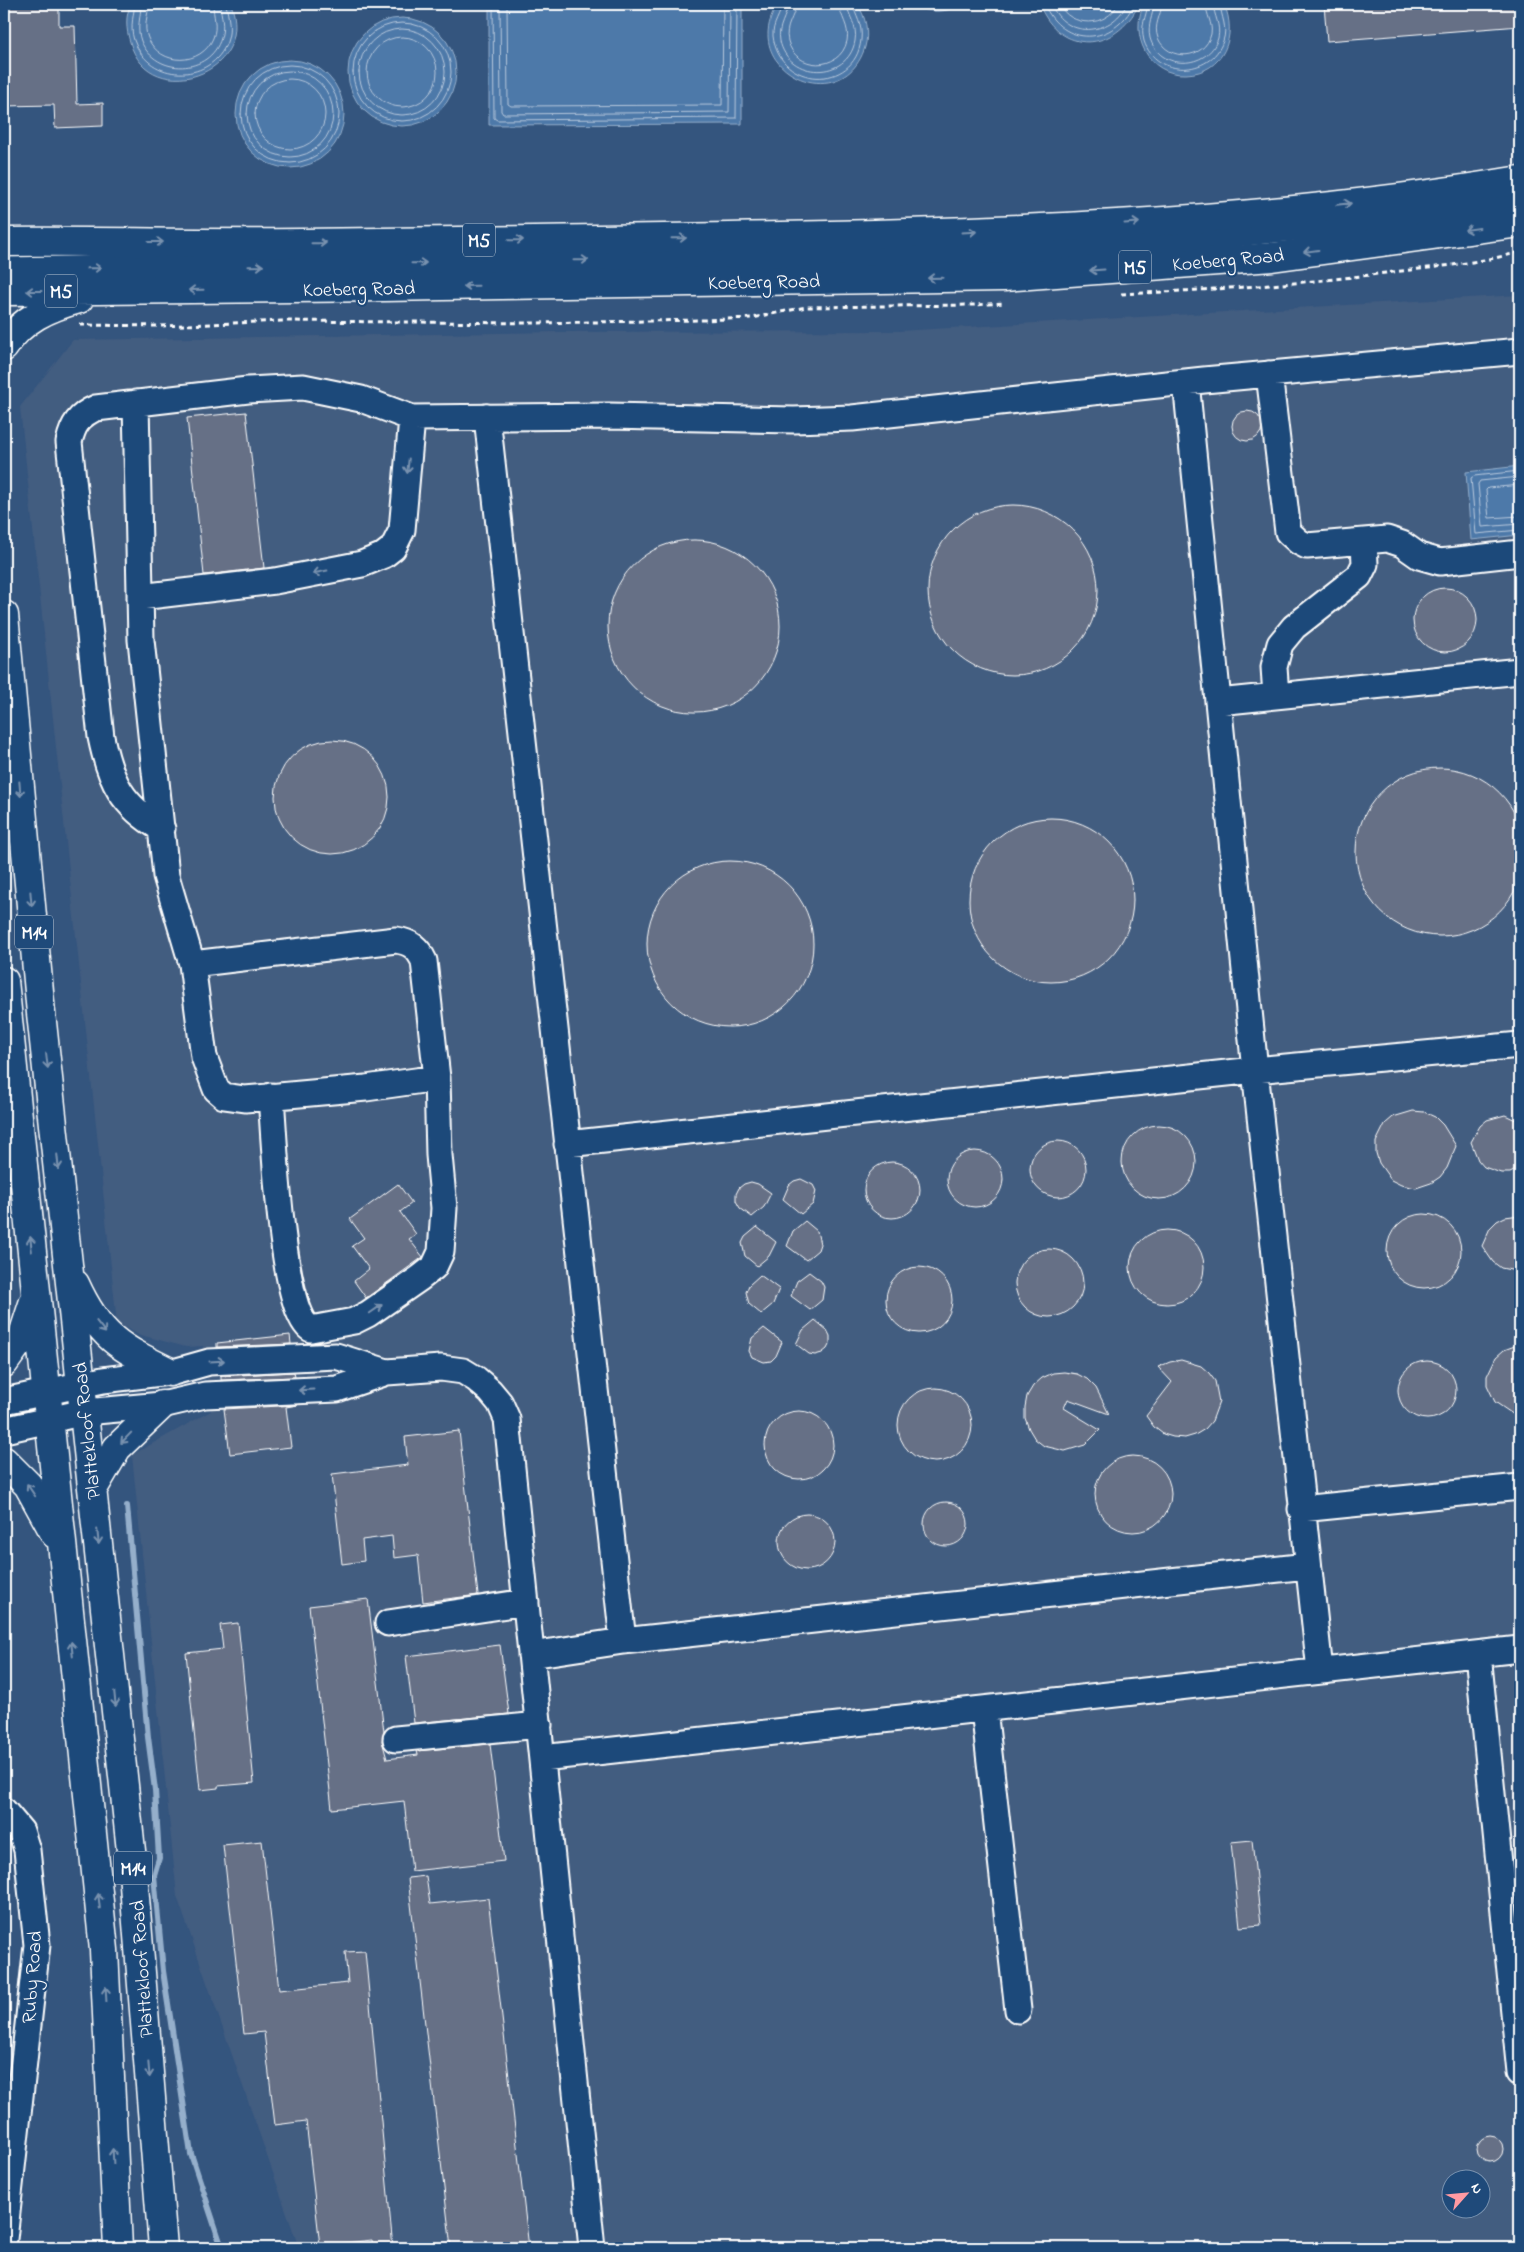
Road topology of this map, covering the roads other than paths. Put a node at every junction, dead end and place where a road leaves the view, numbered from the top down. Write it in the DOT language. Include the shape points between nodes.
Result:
graph roads {
  1 [pos="1520,180"];
  2 [pos="1520,199"];
  3 [pos="1520,223"];
  4 [pos="4,242"];
  5 [pos="4,270"];
  6 [pos="4,291"];
  7 [pos="118,291"];
  8 [pos="4,347"];
  9 [pos="1520,351"];
  10 [pos="1269,374"];
  11 [pos="1186,382"];
  12 [pos="136,403"];
  13 [pos="487,417"];
  14 [pos="412,418"];
  15 [pos="1364,542"];
  16 [pos="1520,553"];
  17 [pos="140,597"];
  18 [pos="4,615"];
  19 [pos="1520,671"];
  20 [pos="1276,696"];
  21 [pos="1218,702"];
  22 [pos="162,829"];
  23 [pos="192,964"];
  24 [pos="4,981"];
  25 [pos="1520,1045"];
  26 [pos="1255,1070"];
  27 [pos="437,1078"];
  28 [pos="271,1096"];
  29 [pos="568,1144"];
  30 [pos="69,1269"];
  31 [pos="36,1292"];
  32 [pos="331,1326"];
  33 [pos="336,1356"];
  34 [pos="4,1363"];
  35 [pos="170,1372"];
  36 [pos="387,1372"];
  37 [pos="82,1385"];
  38 [pos="337,1389"];
  39 [pos="47,1392"];
  40 [pos="4,1401"];
  41 [pos="162,1405"];
  42 [pos="85,1412"];
  43 [pos="50,1420"];
  44 [pos="4,1430"];
  45 [pos="4,1460"];
  46 [pos="1520,1487"];
  47 [pos="93,1489"];
  48 [pos="1301,1509"];
  49 [pos="62,1549"];
  50 [pos="1307,1566"];
  51 [pos="526,1602"];
  52 [pos="388,1623"];
  53 [pos="623,1641"];
  54 [pos="1520,1649"];
  55 [pos="531,1654"];
  56 [pos="1478,1654"];
  57 [pos="1320,1671"];
  58 [pos="984,1709"];
  59 [pos="539,1726"];
  60 [pos="396,1739"];
  61 [pos="542,1758"];
  62 [pos="4,1811"];
  63 [pos="1018,2010"];
  64 [pos="1520,2072"];
  65 [pos="4,2239"];
  66 [pos="118,2248"];
  67 [pos="163,2248"];
  68 [pos="592,2248"];
  4 -- 1 [label="main road, M5, one-way" via="298,243 968,232 1278,211 1415,196"];
  5 -- 2 [label="street, one-way" via="1010,252 1137,244 1345,223"];
  3 -- 7 [label="main road, Koeberg Road / M5, one-way" via="1272,257 1004,277"];
  7 -- 6 [label="main road, Koeberg Road / M5, one-way"];
  7 -- 8 [label="main road" via="46,310 17,329"];
  9 -- 10 [label="street"];
  10 -- 11 [label="street"];
  10 -- 15 [label="street" via="1288,532 1307,546"];
  11 -- 13 [label="street" via="852,418"];
  11 -- 21 [label="street"];
  12 -- 14 [label="street" via="303,387 361,399"];
  12 -- 17 [label="street"];
  12 -- 22 [label="street" via="89,411 77,420 69,442 100,737 118,788 134,812"];
  13 -- 14 [label="street"];
  13 -- 29 [label="street"];
  14 -- 17 [label="street, one-way" via="402,530 393,548 384,555 362,564 275,581"];
  15 -- 16 [label="street" via="1396,541 1419,556 1440,562"];
  15 -- 20 [label="street" via="1365,564 1359,576 1294,627 1280,644 1274,667"];
  17 -- 22 [label="street" via="144,683"];
  18 -- 30 [label="main road, Plattekloof Road / M14, one-way" via="41,1013"];
  19 -- 20 [label="street"];
  20 -- 21 [label="street"];
  21 -- 26 [label="street"];
  22 -- 23 [label="street" via="166,876"];
  23 -- 27 [label="street" via="377,941 406,941 419,950 424,960"];
  23 -- 28 [label="street" via="204,1057 216,1089 234,1099"];
  31 -- 24 [label="main road, Plattekloof Road / M14, one-way"];
  25 -- 26 [label="street"];
  26 -- 29 [label="street"];
  26 -- 48 [label="street"];
  27 -- 28 [label="street"];
  32 -- 27 [label="street, one-way" via="368,1314 434,1267 441,1252 444,1208"];
  28 -- 32 [label="street" via="282,1233 292,1290 306,1326 317,1329"];
  29 -- 53 [label="street"];
  30 -- 35 [label="main road, one-way" via="83,1301 106,1334 130,1353"];
  30 -- 37 [label="main road, Plattekloof Road / M14"];
  31 -- 34 [label="main road" via="25,1331"];
  31 -- 39 [label="main road, Plattekloof Road / M14"];
  32 -- 33 [label="street"];
  35 -- 33 [label="street, one-way" via="209,1362"];
  33 -- 36 [label="street"];
  33 -- 38 [label="street"];
  35 -- 37 [label="street"];
  36 -- 38 [label="street"];
  36 -- 51 [label="street" via="441,1368 463,1371 490,1391 500,1404 507,1419"];
  37 -- 39 [label="street"];
  37 -- 42 [label="main road, Plattekloof Road / M14"];
  38 -- 41 [label="street, one-way" via="205,1396"];
  39 -- 40 [label="street"];
  39 -- 43 [label="main road, Plattekloof Road / M14"];
  41 -- 42 [label="street"];
  41 -- 47 [label="main road, one-way" via="117,1448"];
  42 -- 43 [label="street"];
  42 -- 47 [label="main road, Plattekloof Road / M14"];
  43 -- 44 [label="street"];
  43 -- 49 [label="main road, Plattekloof Road / M14"];
  49 -- 45 [label="main road, one-way" via="28,1485"];
  46 -- 48 [label="street"];
  47 -- 67 [label="main road, Plattekloof Road / M14, one-way" via="132,1860"];
  48 -- 50 [label="street"];
  66 -- 49 [label="main road, Plattekloof Road / M14, one-way" via="104,1950"];
  50 -- 53 [label="street"];
  50 -- 57 [label="street"];
  51 -- 52 [label="street"];
  51 -- 55 [label="street"];
  53 -- 55 [label="street"];
  54 -- 56 [label="street"];
  55 -- 59 [label="street"];
  56 -- 57 [label="street"];
  56 -- 64 [label="street"];
  57 -- 58 [label="street"];
  58 -- 61 [label="street"];
  58 -- 63 [label="street"];
  59 -- 60 [label="street"];
  59 -- 61 [label="street"];
  61 -- 68 [label="street"];
  62 -- 65 [label="street, Ruby Road" via="20,1831 28,1850 37,1945"];
}
